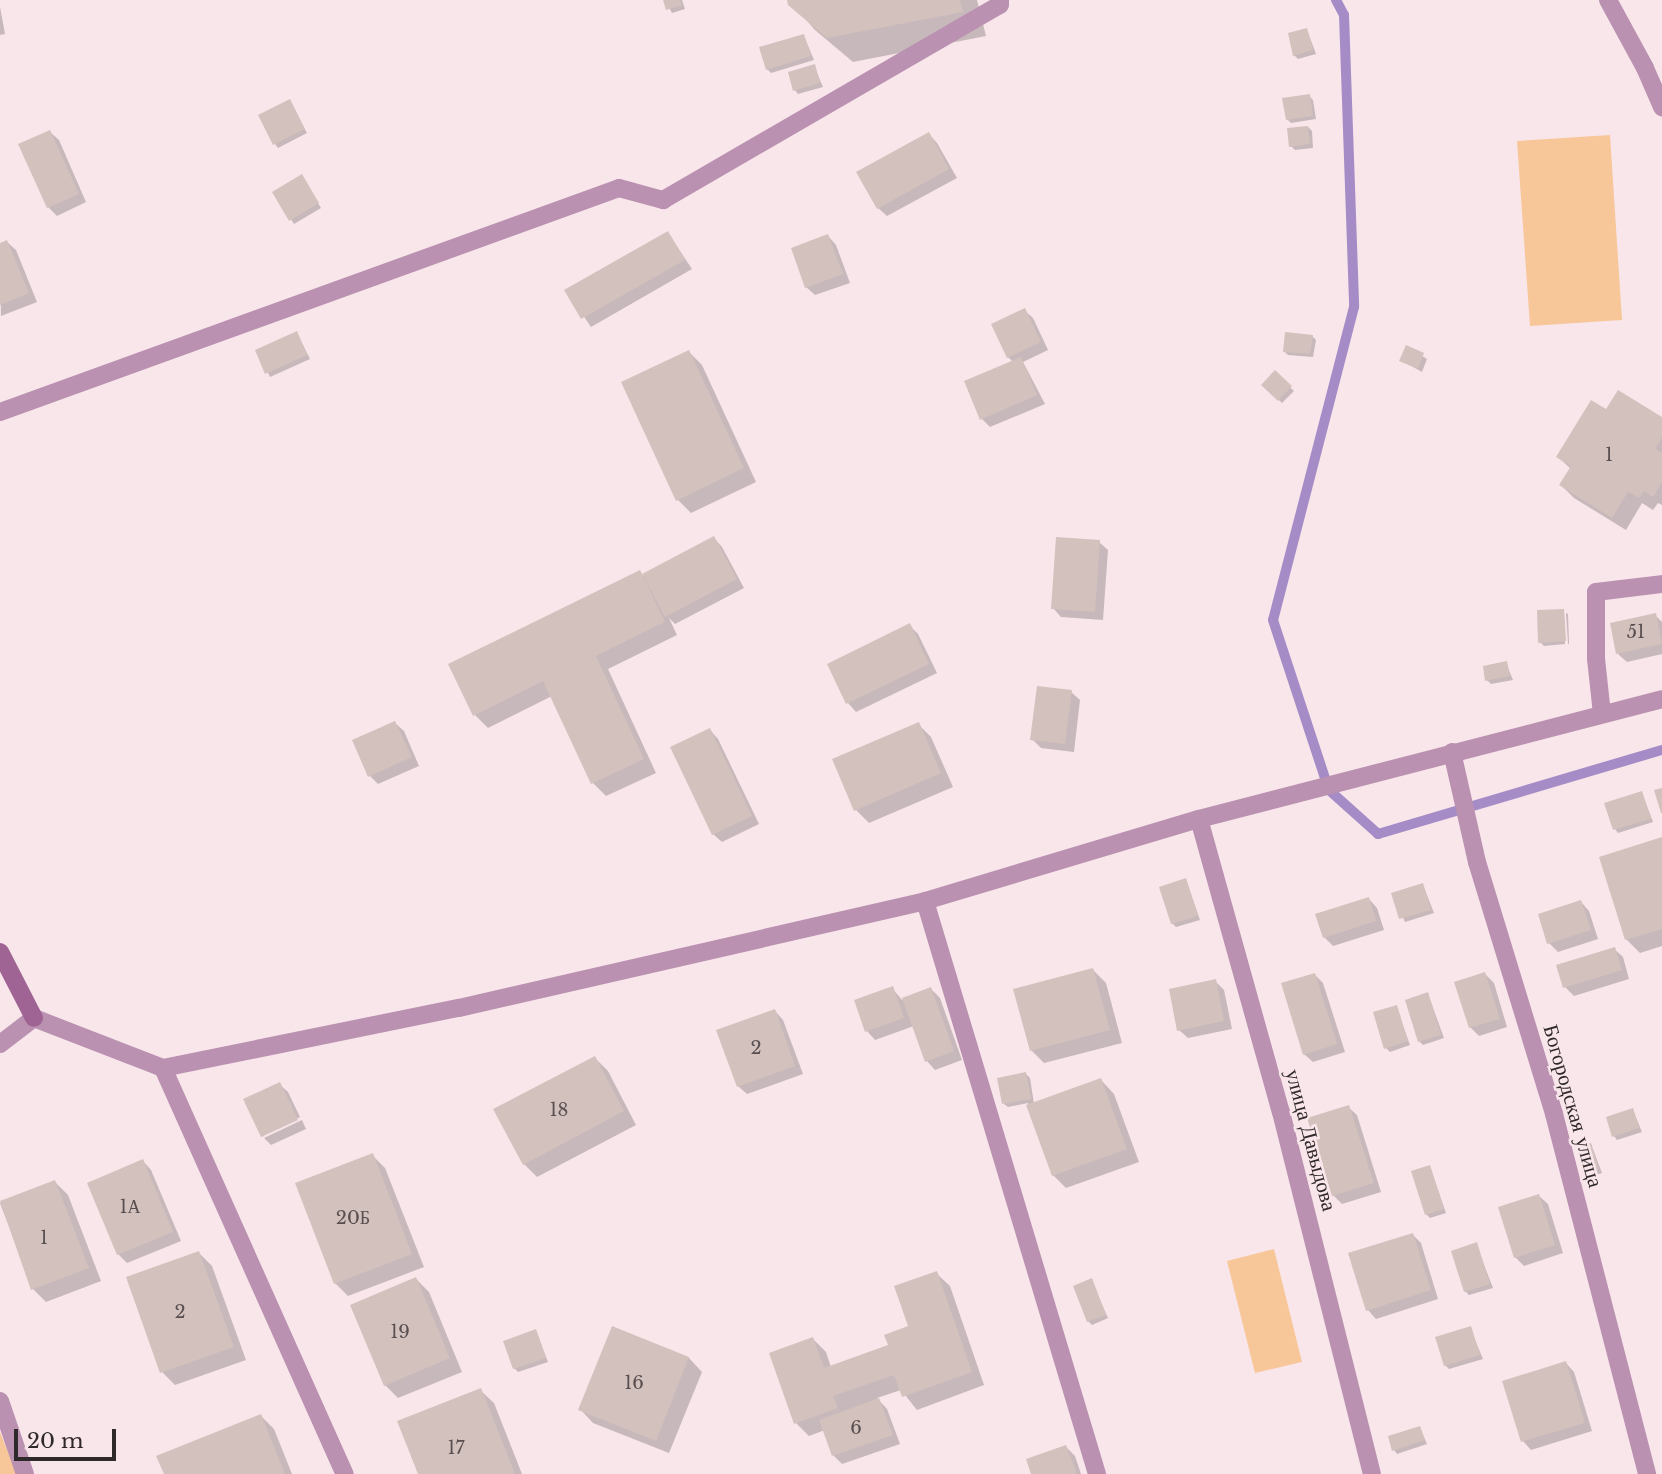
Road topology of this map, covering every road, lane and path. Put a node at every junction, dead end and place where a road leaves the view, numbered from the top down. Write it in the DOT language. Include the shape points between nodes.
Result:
graph roads {
  1 [pos="1000,0"];
  2 [pos="1608,0"];
  3 [pos="1653,66"];
  4 [pos="1662,107"];
  5 [pos="0,412"];
  6 [pos="1662,584"];
  7 [pos="1662,699"];
  8 [pos="1602,714"];
  9 [pos="1452,752"];
  10 [pos="1199,819"];
  11 [pos="925,901"];
  12 [pos="0,952"];
  13 [pos="34,1018"];
  14 [pos="0,1044"];
  15 [pos="163,1068"];
  16 [pos="0,1401"];
  17 [pos="25,1474"];
  18 [pos="345,1474"];
  19 [pos="1097,1474"];
  20 [pos="1373,1474"];
  21 [pos="1647,1474"];
  1 -- 5 [label="street" via="1000,5 663,200 619,188"];
  2 -- 3 [label="street"];
  3 -- 4 [label="street"];
  6 -- 8 [label="street" via="1595,592"];
  7 -- 8 [label="street"];
  8 -- 9 [label="street"];
  9 -- 10 [label="street"];
  9 -- 21 [label="street, Богородская улица" via="1477,862 1554,1114"];
  10 -- 11 [label="street"];
  10 -- 20 [label="street, улица Давыдова" via="1281,1112"];
  11 -- 15 [label="street" via="459,1008"];
  11 -- 19 [label="street"];
  12 -- 13 [label="street"];
  13 -- 14 [label="street"];
  13 -- 15 [label="street"];
  15 -- 18 [label="street"];
  16 -- 17 [label="street"];
}
